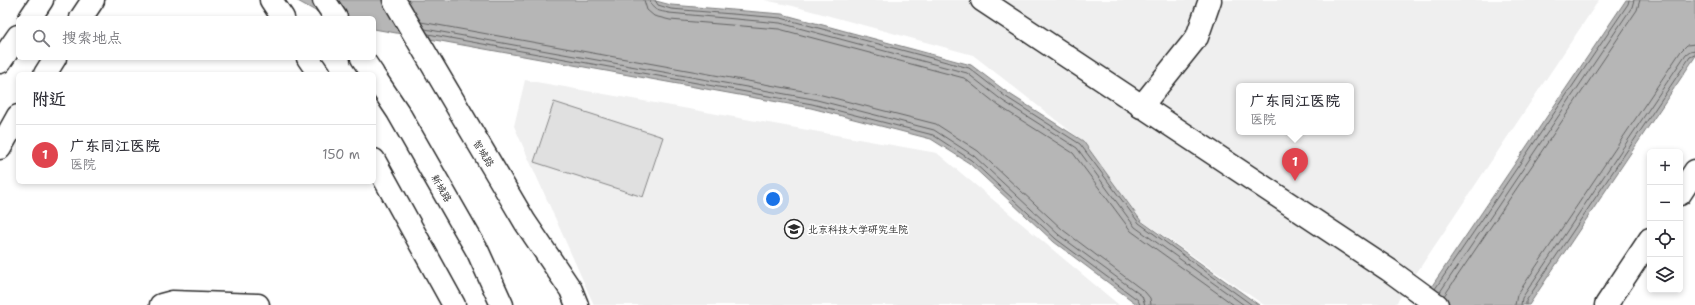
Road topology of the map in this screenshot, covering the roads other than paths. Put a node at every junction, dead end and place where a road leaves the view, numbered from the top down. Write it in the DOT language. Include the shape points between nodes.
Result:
graph roads {
  1 [pos="42,0"];
  2 [pos="93,0"];
  3 [pos="271,0"];
  4 [pos="324,0"];
  5 [pos="394,0"];
  6 [pos="982,0"];
  7 [pos="1210,0"];
  8 [pos="31,16"];
  9 [pos="82,16"];
  10 [pos="282,16"];
  11 [pos="335,16"];
  12 [pos="16,39"];
  13 [pos="54,60"];
  14 [pos="309,60"];
  15 [pos="363,60"];
  16 [pos="0,62"];
  17 [pos="46,72"];
  18 [pos="318,72"];
  19 [pos="372,72"];
  20 [pos="376,78"];
  21 [pos="1141,107"];
  22 [pos="16,120"];
  23 [pos="0,148"];
  24 [pos="376,164"];
  25 [pos="1695,171"];
  26 [pos="1683,189"];
  27 [pos="1647,244"];
  28 [pos="161,305"];
  29 [pos="258,305"];
  30 [pos="454,305"];
  31 [pos="502,305"];
  32 [pos="577,305"];
  33 [pos="1437,305"];
  34 [pos="1606,305"];
  1 -- 8 [label="street"];
  2 -- 9 [label="street"];
  3 -- 10 [label="street"];
  4 -- 11 [label="street"];
  5 -- 32 [label="street, 智城路" via="525,222 571,290"];
  6 -- 21 [label="street"];
  7 -- 21 [label="street" via="1197,38"];
  12 -- 16 [label="street"];
  13 -- 17 [label="street"];
  14 -- 18 [label="street"];
  15 -- 19 [label="street, 新城路"];
  20 -- 31 [label="street, 新城路" via="478,252"];
  21 -- 33 [label="street" via="1389,270"];
  22 -- 23 [label="street"];
  24 -- 30 [label="street"];
  25 -- 26 [label="street"];
  27 -- 34 [label="street"];
  28 -- 29 [label="street" via="172,302"];
}
